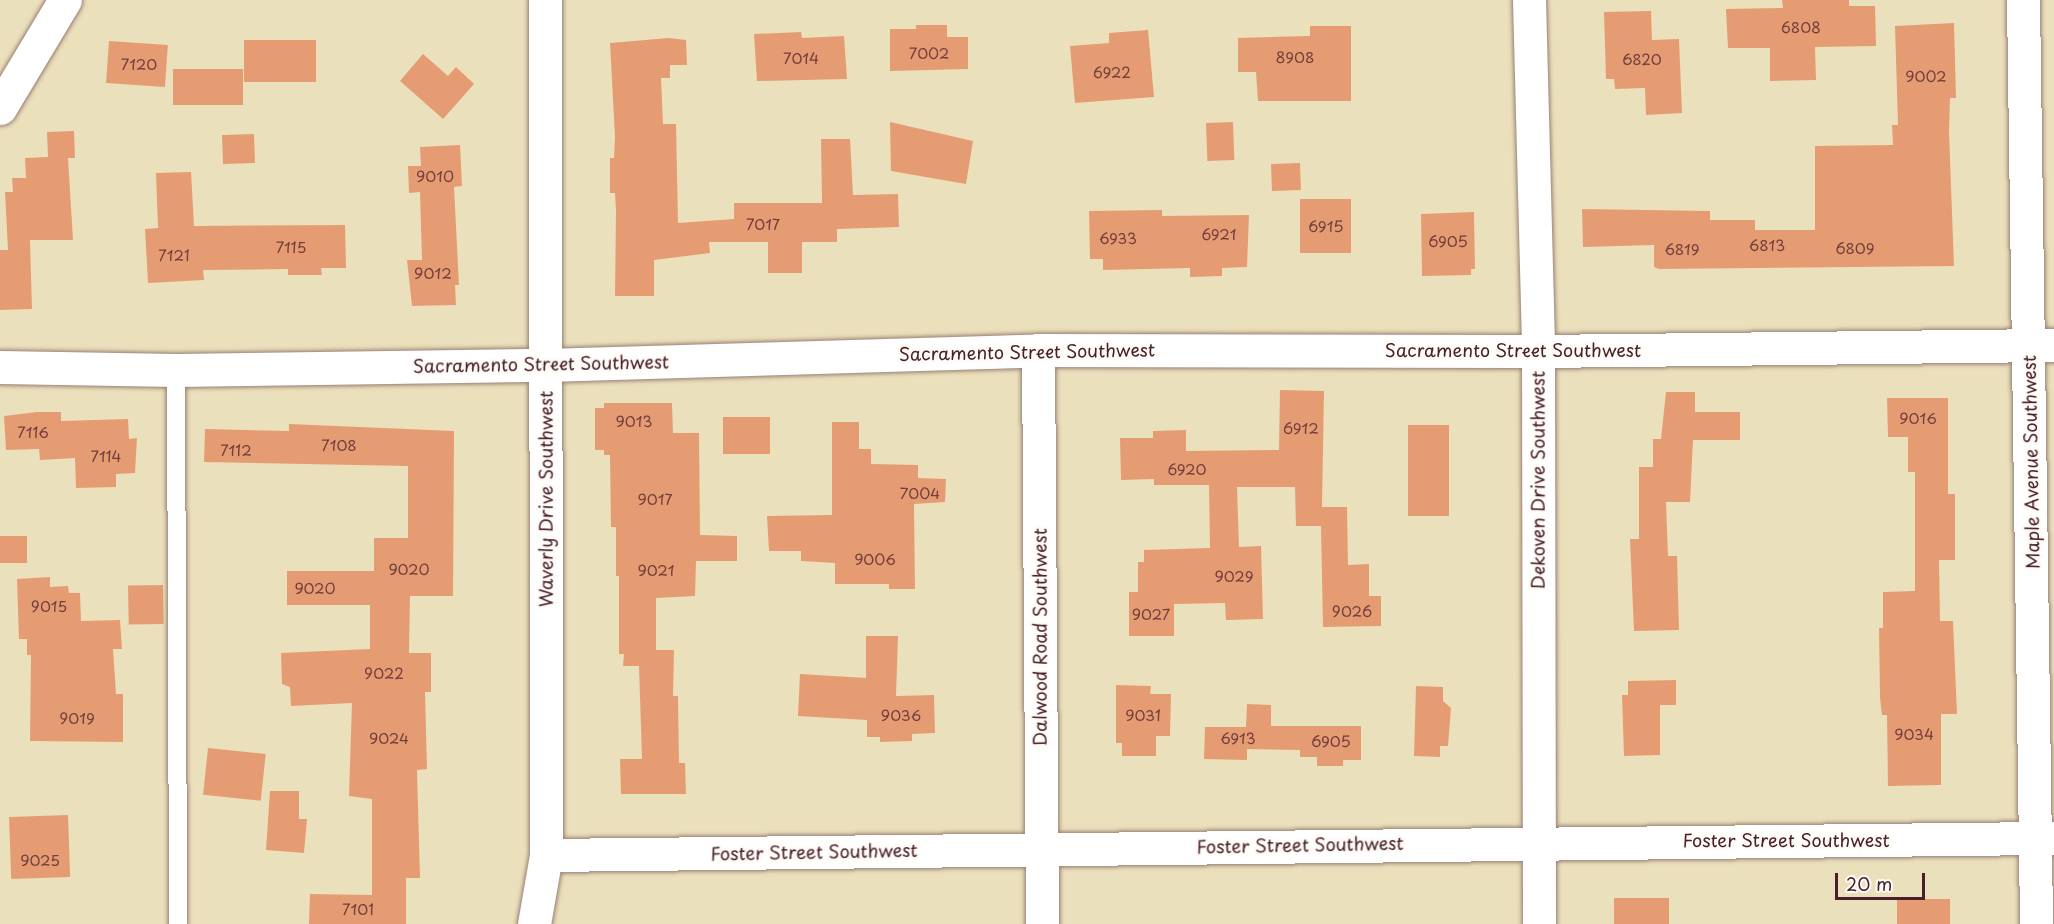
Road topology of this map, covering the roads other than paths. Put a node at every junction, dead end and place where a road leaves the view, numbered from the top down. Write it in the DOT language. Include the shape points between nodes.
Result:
graph roads {
  1 [pos="65,0"];
  2 [pos="545,0"];
  3 [pos="1529,0"];
  4 [pos="2023,0"];
  5 [pos="0,108"];
  6 [pos="2042,345"];
  7 [pos="1038,350"];
  8 [pos="1538,351"];
  9 [pos="546,365"];
  10 [pos="0,367"];
  11 [pos="176,370"];
  12 [pos="2044,838"];
  13 [pos="1539,842"];
  14 [pos="1041,849"];
  15 [pos="546,855"];
  16 [pos="178,924"];
  17 [pos="534,924"];
  18 [pos="1042,924"];
  19 [pos="1539,924"];
  20 [pos="2036,924"];
  1 -- 5 [label="street"];
  2 -- 9 [label="street, Waverly Drive Southwest"];
  3 -- 8 [label="street, Dekoven Drive Southwest"];
  4 -- 6 [label="street, Maple Avenue Southwest"];
  6 -- 8 [label="street, Sacramento Street Southwest"];
  6 -- 12 [label="street, Maple Avenue Southwest"];
  7 -- 8 [label="street, Sacramento Street Southwest"];
  7 -- 9 [label="street, Sacramento Street Southwest"];
  7 -- 14 [label="street, Dalwood Road Southwest"];
  8 -- 13 [label="street, Dekoven Drive Southwest"];
  9 -- 11 [label="street, Sacramento Street Southwest"];
  9 -- 15 [label="street, Waverly Drive Southwest"];
  10 -- 11 [label="street, Sacramento Street Southwest"];
  11 -- 16 [label="lane"];
  12 -- 13 [label="street, Foster Street Southwest"];
  12 -- 20 [label="street, Maple Avenue Southwest"];
  13 -- 14 [label="street, Foster Street Southwest"];
  13 -- 19 [label="street, Dekoven Drive Southwest"];
  14 -- 15 [label="street, Foster Street Southwest"];
  14 -- 18 [label="street, Dalwood Road Southwest"];
  15 -- 17 [label="street, Waverly Drive Southwest"];
}
